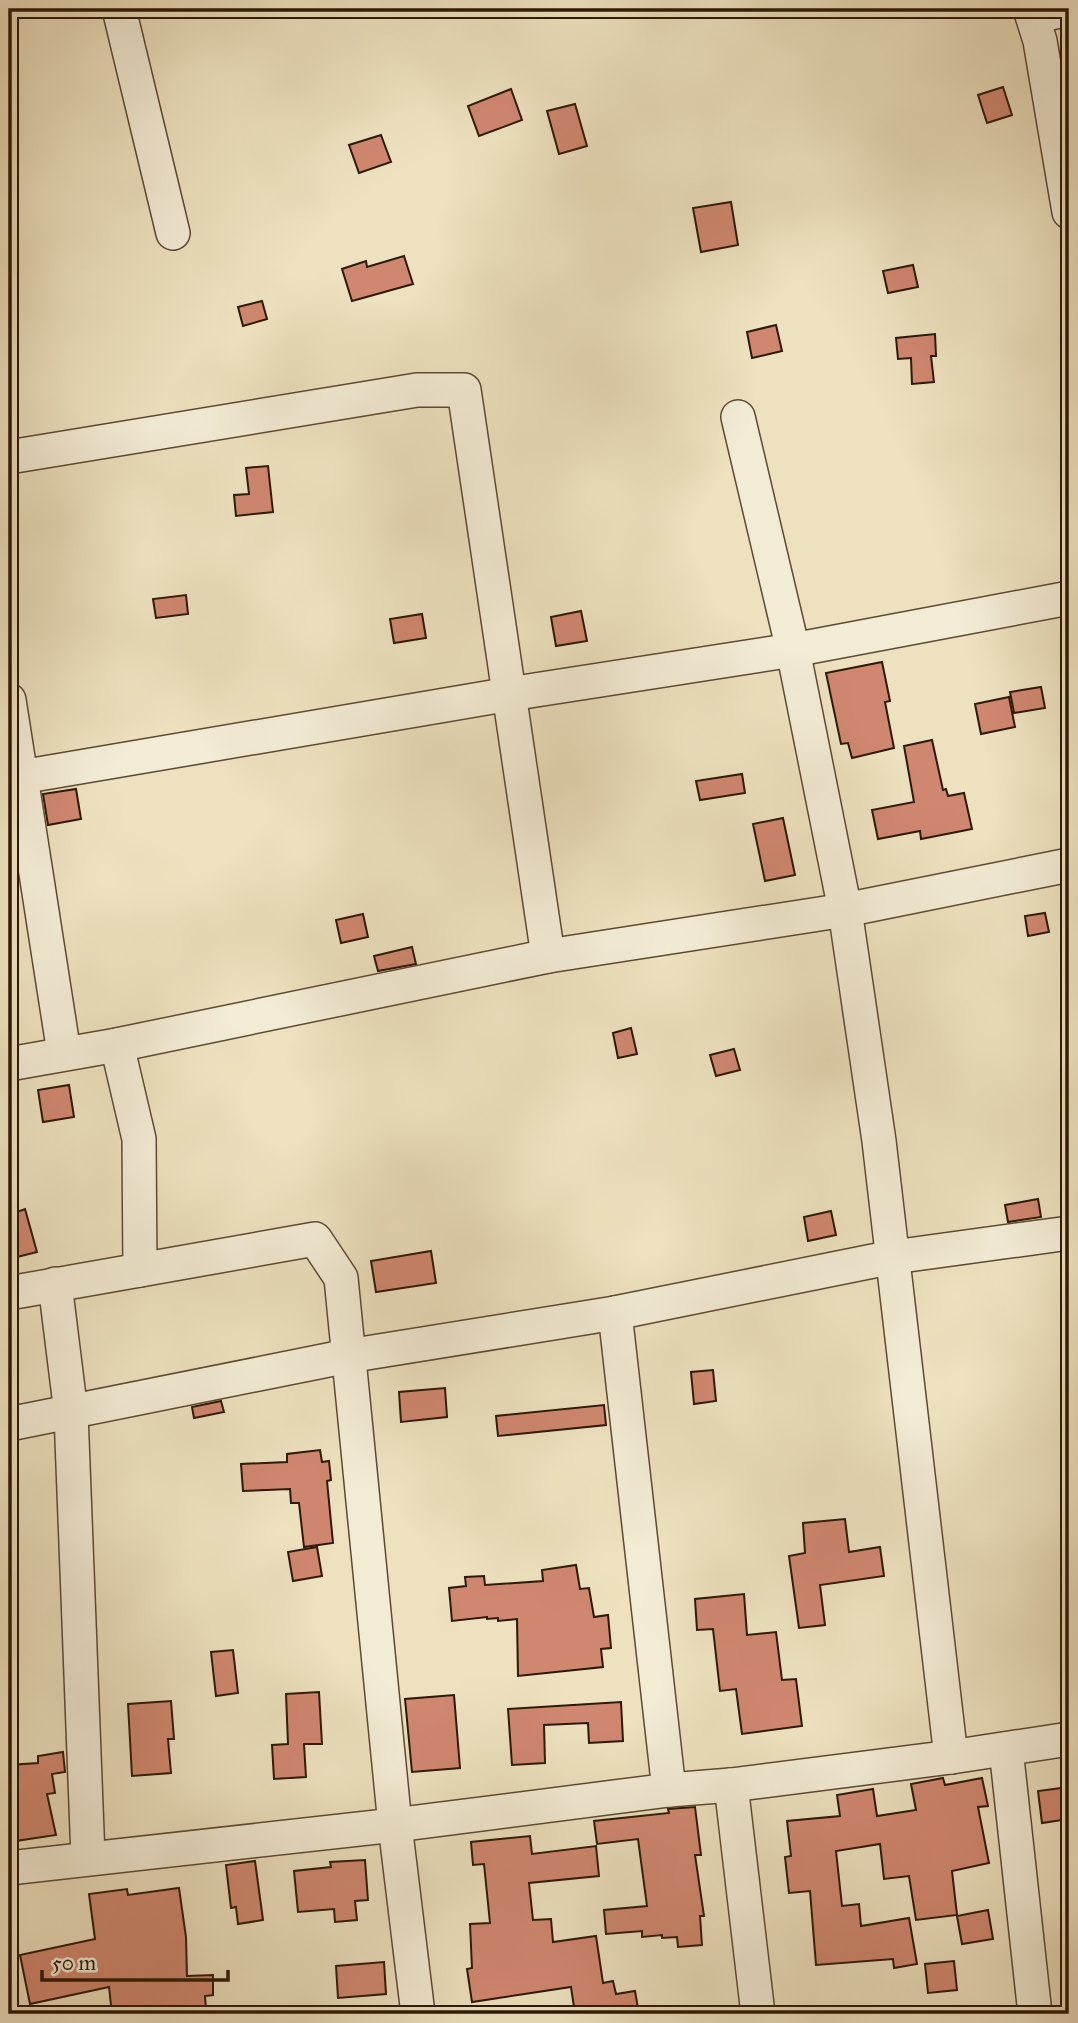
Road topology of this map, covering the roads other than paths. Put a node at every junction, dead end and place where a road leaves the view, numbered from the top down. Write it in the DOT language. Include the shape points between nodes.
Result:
graph roads {
  1 [pos="119,9"];
  2 [pos="1069,9"];
  3 [pos="1031,13"];
  4 [pos="1069,212"];
  5 [pos="173,233"];
  6 [pos="738,417"];
  7 [pos="9,457"];
  8 [pos="1069,598"];
  9 [pos="793,650"];
  10 [pos="510,694"];
  11 [pos="9,701"];
  12 [pos="15,778"];
  13 [pos="1069,865"];
  14 [pos="845,910"];
  15 [pos="548,956"];
  16 [pos="117,1045"];
  17 [pos="64,1053"];
  18 [pos="9,1064"];
  19 [pos="1069,1233"];
  20 [pos="893,1256"];
  21 [pos="140,1270"];
  22 [pos="55,1284"];
  23 [pos="9,1293"];
  24 [pos="615,1313"];
  25 [pos="348,1356"];
  26 [pos="71,1413"];
  27 [pos="9,1424"];
  28 [pos="1069,1739"];
  29 [pos="1006,1749"];
  30 [pos="951,1757"];
  31 [pos="731,1785"];
  32 [pos="669,1790"];
  33 [pos="395,1825"];
  34 [pos="89,1858"];
  35 [pos="9,1868"];
  36 [pos="418,2014"];
  37 [pos="758,2014"];
  38 [pos="1035,2014"];
  1 -- 5 [label="street"];
  2 -- 3 [label="street"];
  3 -- 4 [label="street" via="1040,41"];
  6 -- 9 [label="street"];
  7 -- 10 [label="street" via="417,390 464,390"];
  8 -- 9 [label="street"];
  9 -- 10 [label="street"];
  9 -- 14 [label="street"];
  10 -- 12 [label="street"];
  10 -- 15 [label="street"];
  11 -- 12 [label="street"];
  12 -- 17 [label="street"];
  13 -- 14 [label="street"];
  14 -- 15 [label="street"];
  14 -- 20 [label="street"];
  15 -- 16 [label="street"];
  16 -- 17 [label="street"];
  16 -- 21 [label="street" via="139,1139"];
  17 -- 18 [label="street"];
  19 -- 20 [label="street"];
  20 -- 24 [label="street"];
  20 -- 30 [label="street"];
  21 -- 22 [label="street"];
  21 -- 25 [label="street" via="315,1239 341,1279"];
  22 -- 23 [label="street"];
  22 -- 26 [label="street"];
  24 -- 25 [label="street"];
  24 -- 32 [label="street"];
  25 -- 26 [label="street"];
  25 -- 33 [label="street"];
  26 -- 27 [label="street"];
  26 -- 34 [label="street"];
  28 -- 29 [label="street"];
  29 -- 30 [label="street"];
  29 -- 38 [label="street"];
  30 -- 31 [label="street"];
  31 -- 32 [label="street"];
  31 -- 37 [label="street"];
  32 -- 33 [label="street"];
  33 -- 34 [label="street"];
  33 -- 36 [label="street"];
  34 -- 35 [label="street"];
}
